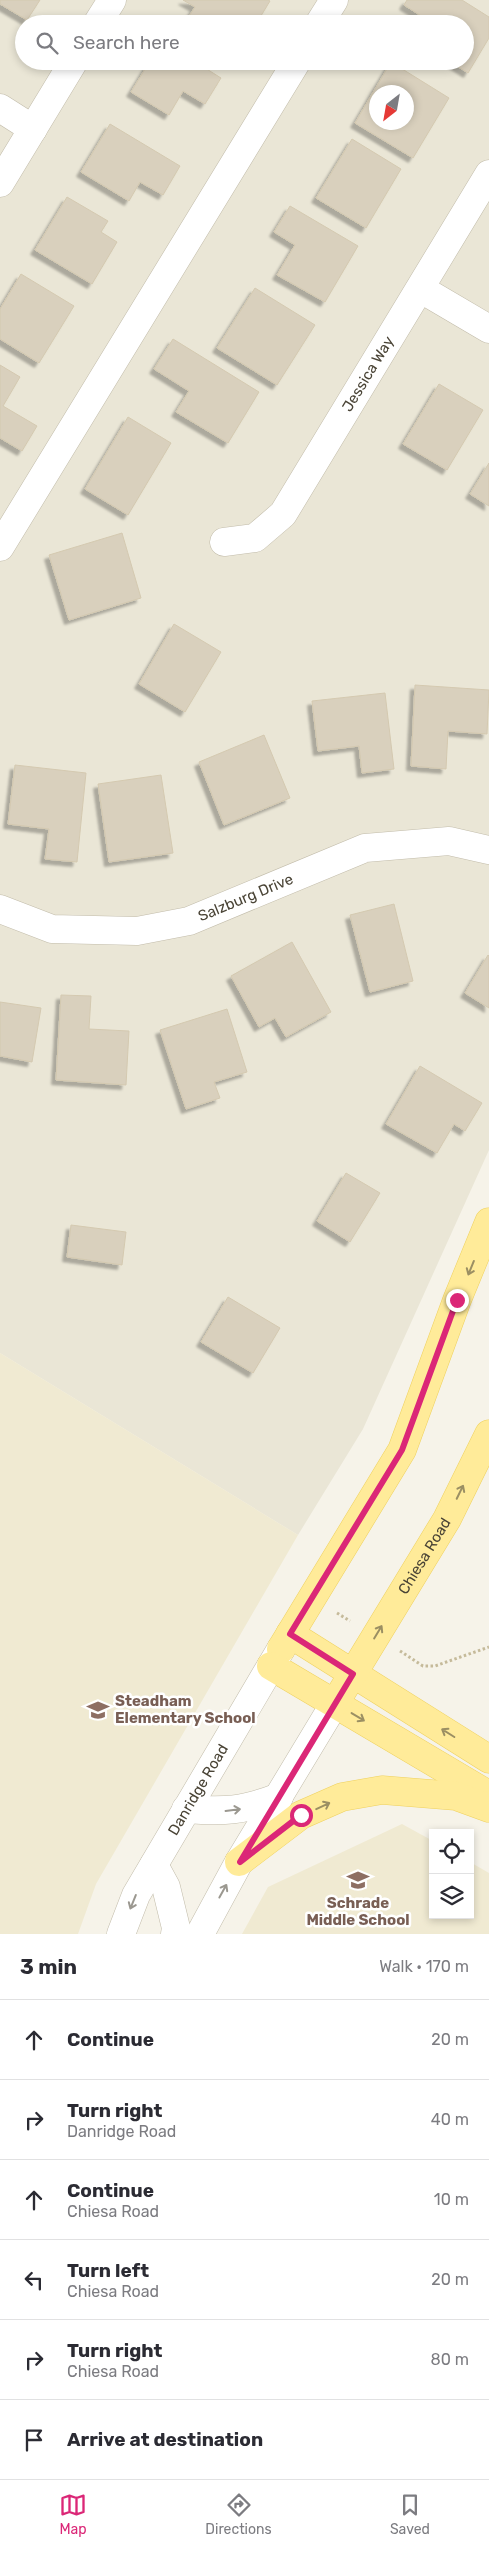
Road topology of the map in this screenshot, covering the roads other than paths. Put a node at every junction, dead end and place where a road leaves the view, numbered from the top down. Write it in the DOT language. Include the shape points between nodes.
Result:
graph roads {
  1 [pos="112,0"];
  2 [pos="334,0"];
  3 [pos="103,15"];
  4 [pos="325,15"];
  5 [pos="68,70"];
  6 [pos="291,70"];
  7 [pos="0,108"];
  8 [pos="33,128"];
  9 [pos="489,174"];
  10 [pos="0,183"];
  11 [pos="421,289"];
  12 [pos="489,329"];
  13 [pos="224,542"];
  14 [pos="0,547"];
  15 [pos="489,850"];
  16 [pos="0,909"];
  17 [pos="489,1222"];
  18 [pos="489,1434"];
  19 [pos="280,1649"];
  20 [pos="353,1674"];
  21 [pos="335,1703"];
  22 [pos="489,1759"];
  23 [pos="489,1795"];
  24 [pos="279,1797"];
  25 [pos="489,1808"];
  26 [pos="186,1809"];
  27 [pos="240,1862"];
  28 [pos="154,1864"];
  29 [pos="121,1934"];
  30 [pos="174,1934"];
  31 [pos="200,1934"];
  1 -- 3 [label="street"];
  2 -- 4 [label="street"];
  5 -- 8 [label="street"];
  6 -- 14 [label="street"];
  7 -- 8 [label="street"];
  8 -- 10 [label="street"];
  9 -- 11 [label="street, Jessica Way"];
  11 -- 12 [label="street"];
  11 -- 13 [label="street, Jessica Way" via="282,514 255,538"];
  15 -- 16 [label="street, Salzburg Drive" via="449,841 365,848 189,920 137,932 52,929"];
  17 -- 19 [label="main road, one-way" via="402,1450"];
  20 -- 18 [label="main road, Chiesa Road, one-way" via="447,1519"];
  19 -- 20 [label="main road"];
  19 -- 21 [label="main road"];
  19 -- 26 [label="street, Danridge Road"];
  20 -- 21 [label="main road, Chiesa Road"];
  22 -- 20 [label="main road, one-way"];
  21 -- 23 [label="main road, one-way"];
  21 -- 24 [label="street"];
  26 -- 24 [label="street, one-way" via="228,1811 252,1808"];
  24 -- 27 [label="street"];
  27 -- 25 [label="main road, one-way" via="301,1815 342,1797 382,1790 456,1796"];
  26 -- 28 [label="street, Danridge Road"];
  31 -- 27 [label="street, one-way"];
  28 -- 29 [label="street, Danridge Road, one-way" via="136,1895"];
  28 -- 30 [label="street" via="166,1887 176,1928"];
}
